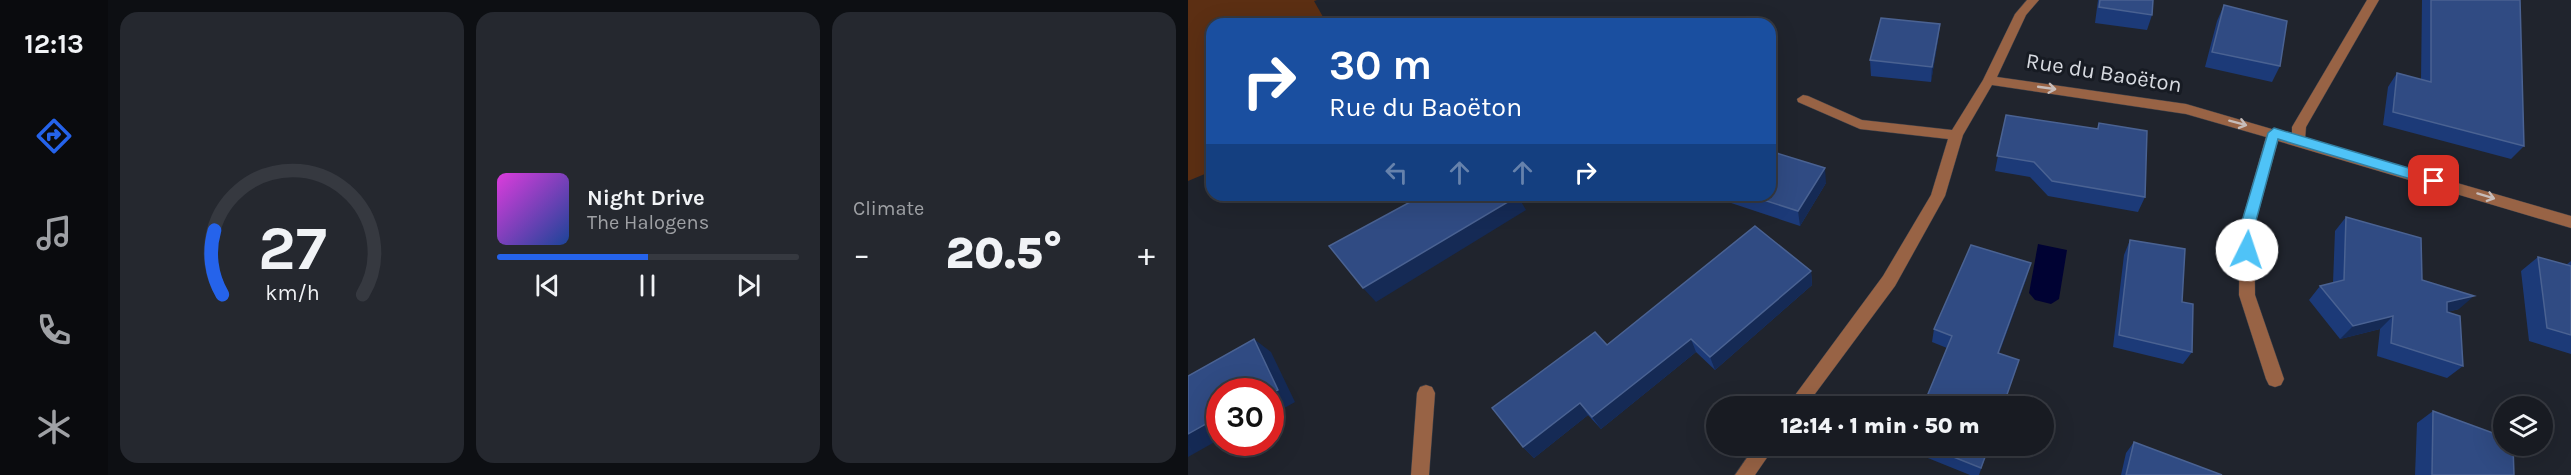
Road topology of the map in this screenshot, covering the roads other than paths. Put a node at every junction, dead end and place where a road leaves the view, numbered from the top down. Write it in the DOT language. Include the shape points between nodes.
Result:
graph roads {
  1 [pos="2033,0"];
  2 [pos="2373,0"];
  3 [pos="1989,80"];
  4 [pos="1803,99"];
  5 [pos="2274,133"];
  6 [pos="1956,135"];
  7 [pos="2298,140"];
  8 [pos="2571,222"];
  9 [pos="2275,379"];
  10 [pos="1426,393"];
  11 [pos="1803,396"];
  12 [pos="1758,456"];
  13 [pos="1420,475"];
  14 [pos="1744,475"];
  1 -- 3 [label="street" via="2021,14"];
  2 -- 7 [label="street" via="2299,128"];
  3 -- 5 [label="street, Rue du Baoëton, one-way" via="2186,109"];
  3 -- 6 [label="street"];
  4 -- 6 [label="street" via="1860,124"];
  5 -- 7 [label="street, Rue du Baoëton"];
  5 -- 9 [label="street" via="2247,228 2247,295"];
  6 -- 11 [label="street" via="1938,196 1889,281"];
  7 -- 8 [label="street, Rue du Baoëton, one-way"];
  10 -- 13 [label="street"];
  12 -- 14 [label="street"];
}
